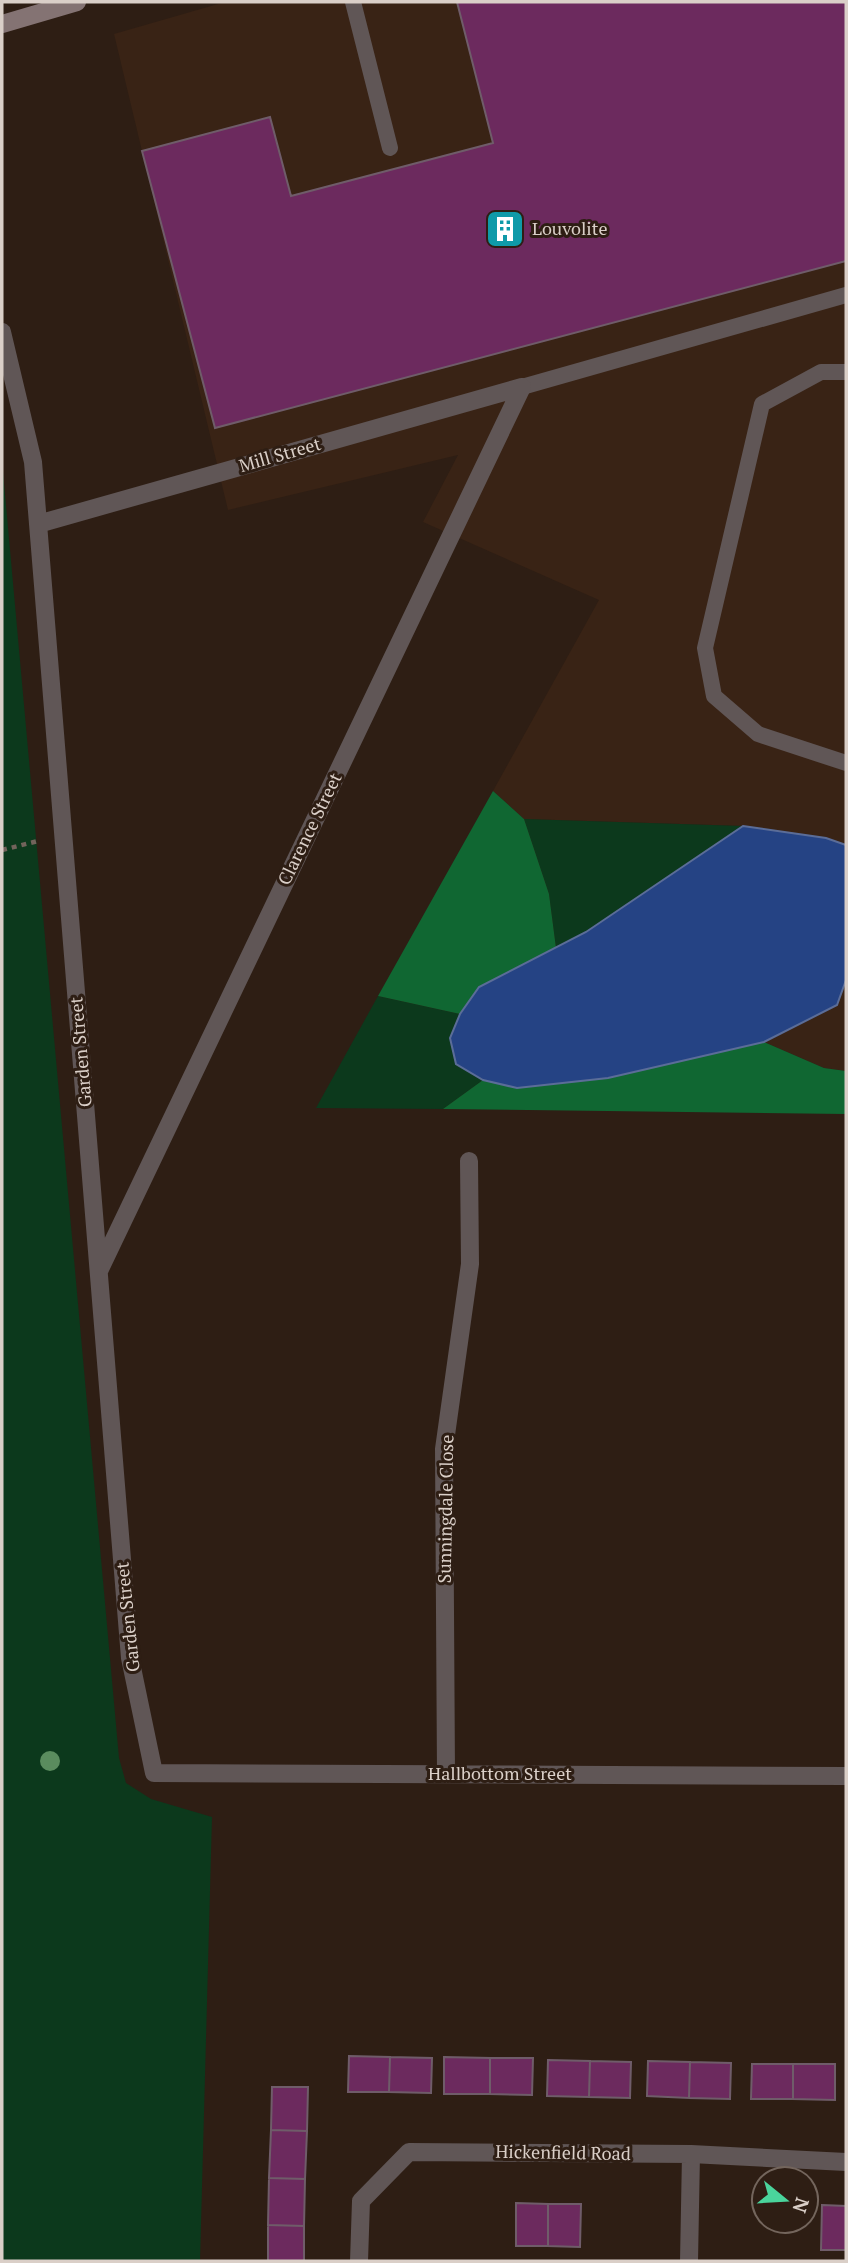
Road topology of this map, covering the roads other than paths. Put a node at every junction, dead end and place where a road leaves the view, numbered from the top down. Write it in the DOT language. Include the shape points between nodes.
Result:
graph roads {
  1 [pos="77,2"];
  2 [pos="353,2"];
  3 [pos="2,23"];
  4 [pos="390,148"];
  5 [pos="846,295"];
  6 [pos="2,332"];
  7 [pos="846,372"];
  8 [pos="522,387"];
  9 [pos="38,524"];
  10 [pos="846,763"];
  11 [pos="469,1161"];
  12 [pos="99,1271"];
  13 [pos="154,1773"];
  14 [pos="446,1774"];
  15 [pos="846,1776"];
  16 [pos="691,2154"];
  17 [pos="846,2162"];
  18 [pos="359,2261"];
  19 [pos="689,2261"];
  1 -- 3 [label="street"];
  2 -- 4 [label="lane"];
  5 -- 8 [label="lane"];
  6 -- 9 [label="street, Garden Street" via="33,462"];
  7 -- 10 [label="lane" via="821,372 762,404 705,648 714,695 758,734"];
  8 -- 9 [label="street, Mill Street"];
  8 -- 12 [label="street, Clarence Street"];
  9 -- 12 [label="street, Garden Street"];
  11 -- 14 [label="street, Sunningdale Close" via="470,1264 444,1448"];
  12 -- 13 [label="street, Garden Street" via="130,1658"];
  13 -- 14 [label="street, Hallbottom Street"];
  14 -- 15 [label="street, Hallbottom Street"];
  16 -- 17 [label="street, Hickenfield Road"];
  16 -- 18 [label="street, Hickenfield Road" via="409,2152 361,2200"];
  16 -- 19 [label="street"];
}
